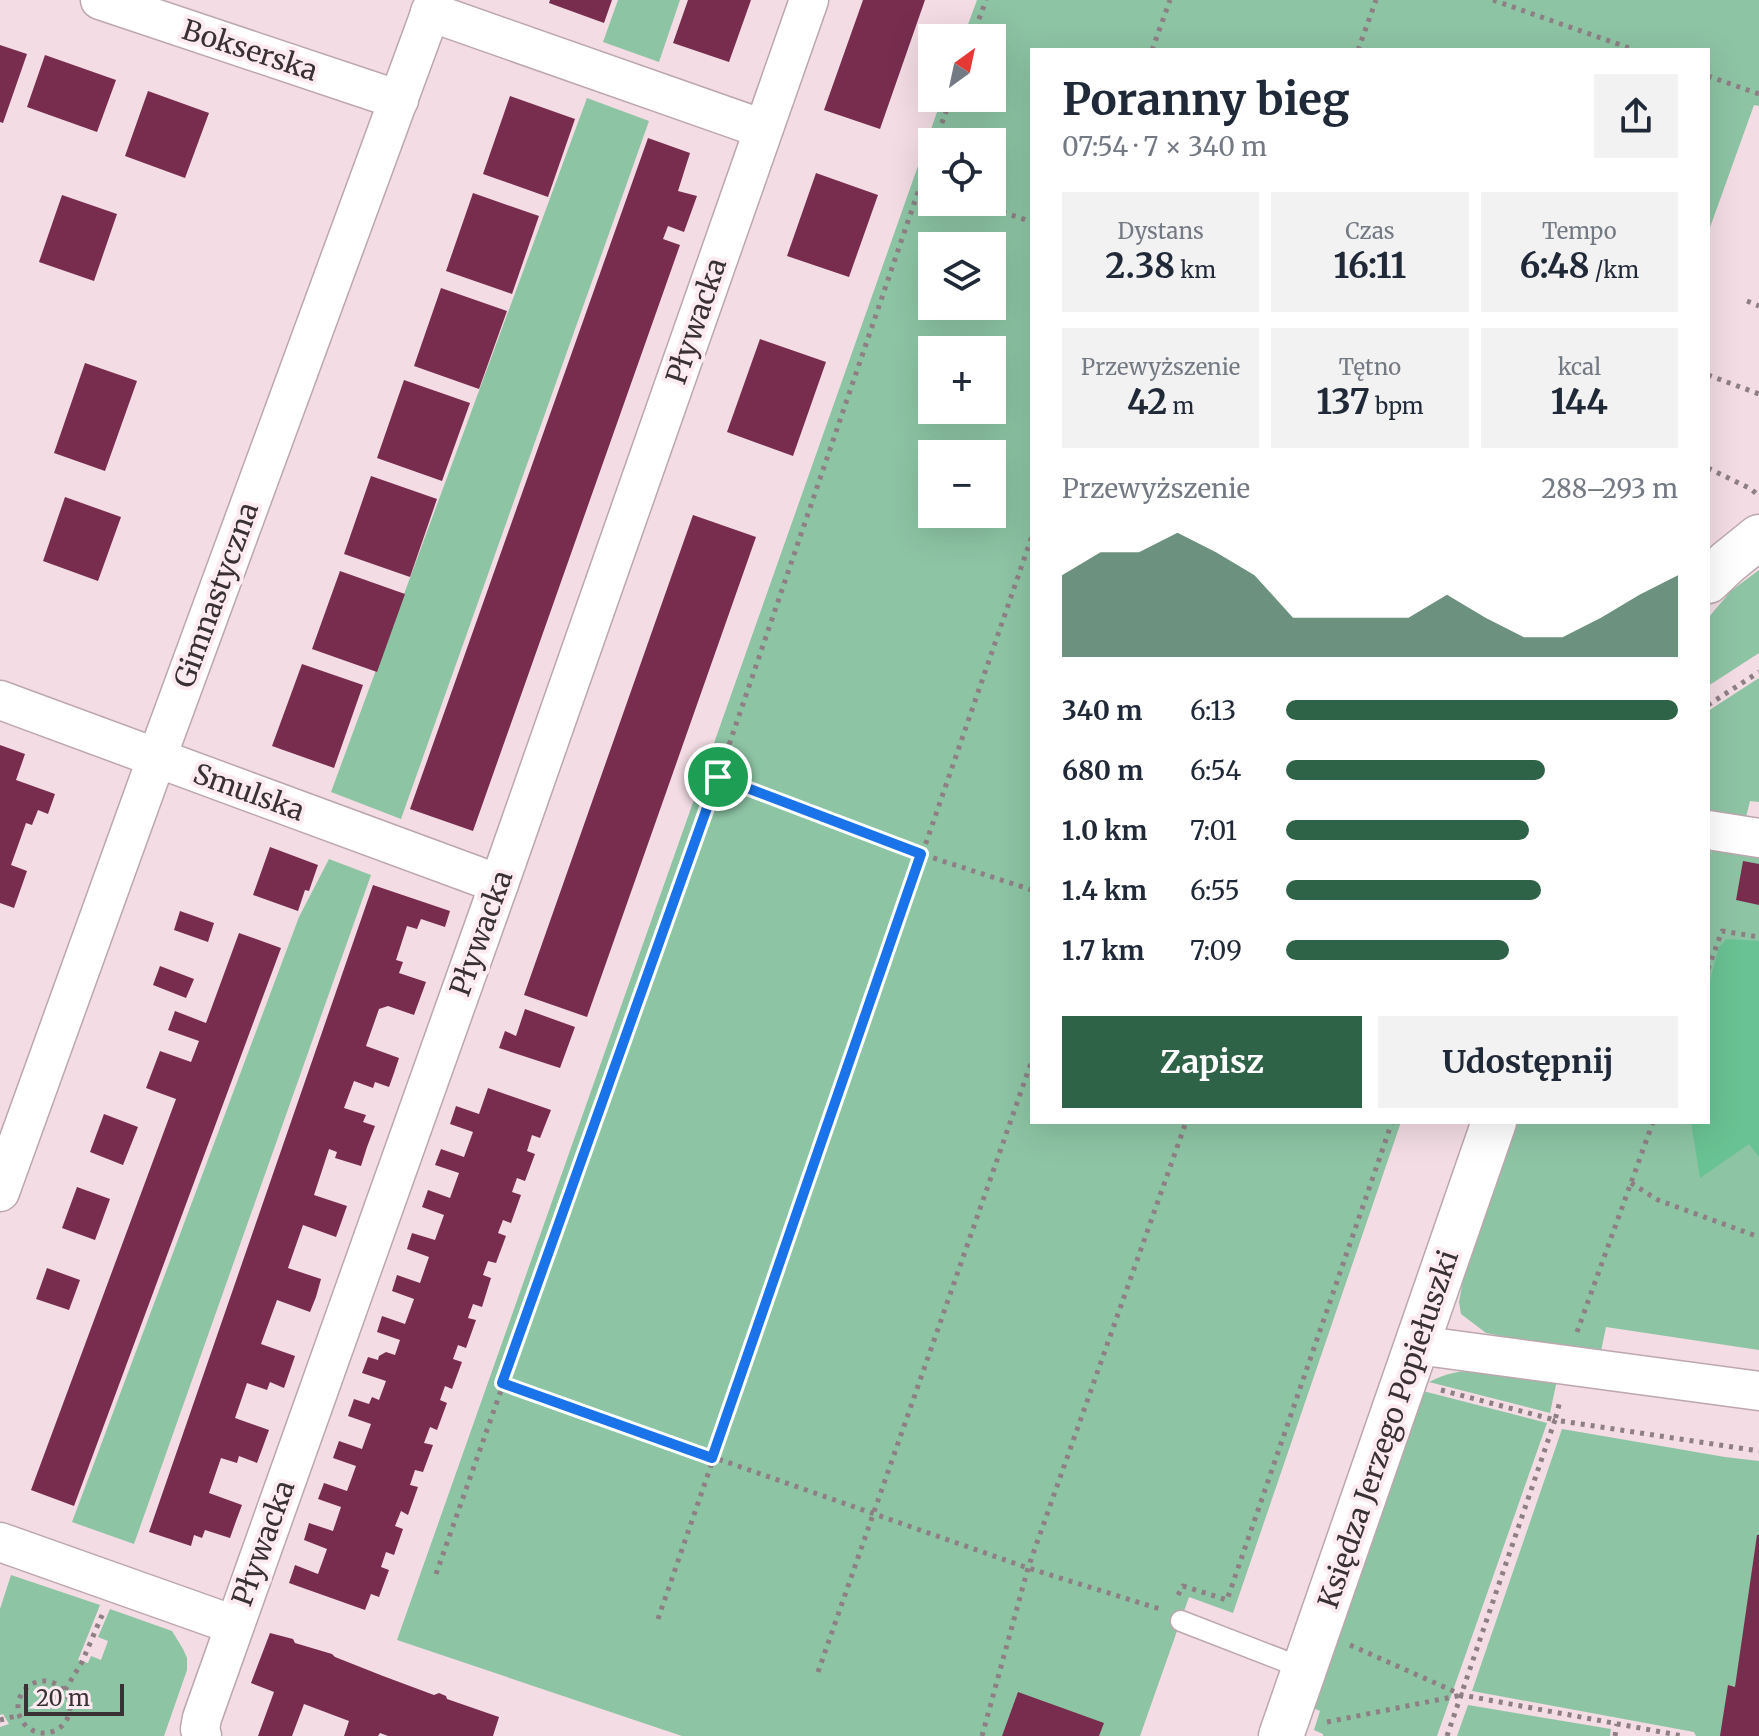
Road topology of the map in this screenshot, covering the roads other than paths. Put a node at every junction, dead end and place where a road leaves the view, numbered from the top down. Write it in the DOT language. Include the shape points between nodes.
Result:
graph roads {
  1 [pos="100,0"];
  2 [pos="809,0"];
  3 [pos="432,6"];
  4 [pos="399,100"];
  5 [pos="763,129"];
  6 [pos="1759,537"];
  7 [pos="1710,579"];
  8 [pos="0,700"];
  9 [pos="157,757"];
  10 [pos="1710,830"];
  11 [pos="1759,838"];
  12 [pos="499,884"];
  13 [pos="1493,1124"];
  14 [pos="0,1192"];
  15 [pos="1411,1362"];
  16 [pos="1759,1391"];
  17 [pos="0,1542"];
  18 [pos="1175,1617"];
  19 [pos="234,1625"];
  20 [pos="1311,1650"];
  21 [pos="1298,1730"];
  22 [pos="202,1736"];
  1 -- 4 [label="street, Bokserska"];
  2 -- 5 [label="street, Pływacka"];
  3 -- 4 [label="street, Gimnastyczna"];
  3 -- 5 [label="street"];
  4 -- 9 [label="street, Gimnastyczna"];
  5 -- 12 [label="street, Pływacka"];
  6 -- 7 [label="street"];
  8 -- 9 [label="street, Smulska"];
  9 -- 12 [label="street, Smulska"];
  9 -- 14 [label="street, Gimnastyczna"];
  10 -- 11 [label="street"];
  12 -- 19 [label="street, Pływacka"];
  13 -- 15 [label="street, Księdza Jerzego Popiełuszki"];
  15 -- 16 [label="street" via="1565,1364"];
  15 -- 20 [label="street, Księdza Jerzego Popiełuszki"];
  17 -- 19 [label="street"];
  18 -- 20 [label="lane"];
  19 -- 22 [label="street, Pływacka" via="202,1718"];
  20 -- 21 [label="street, Księdza Jerzego Popiełuszki"];
}
